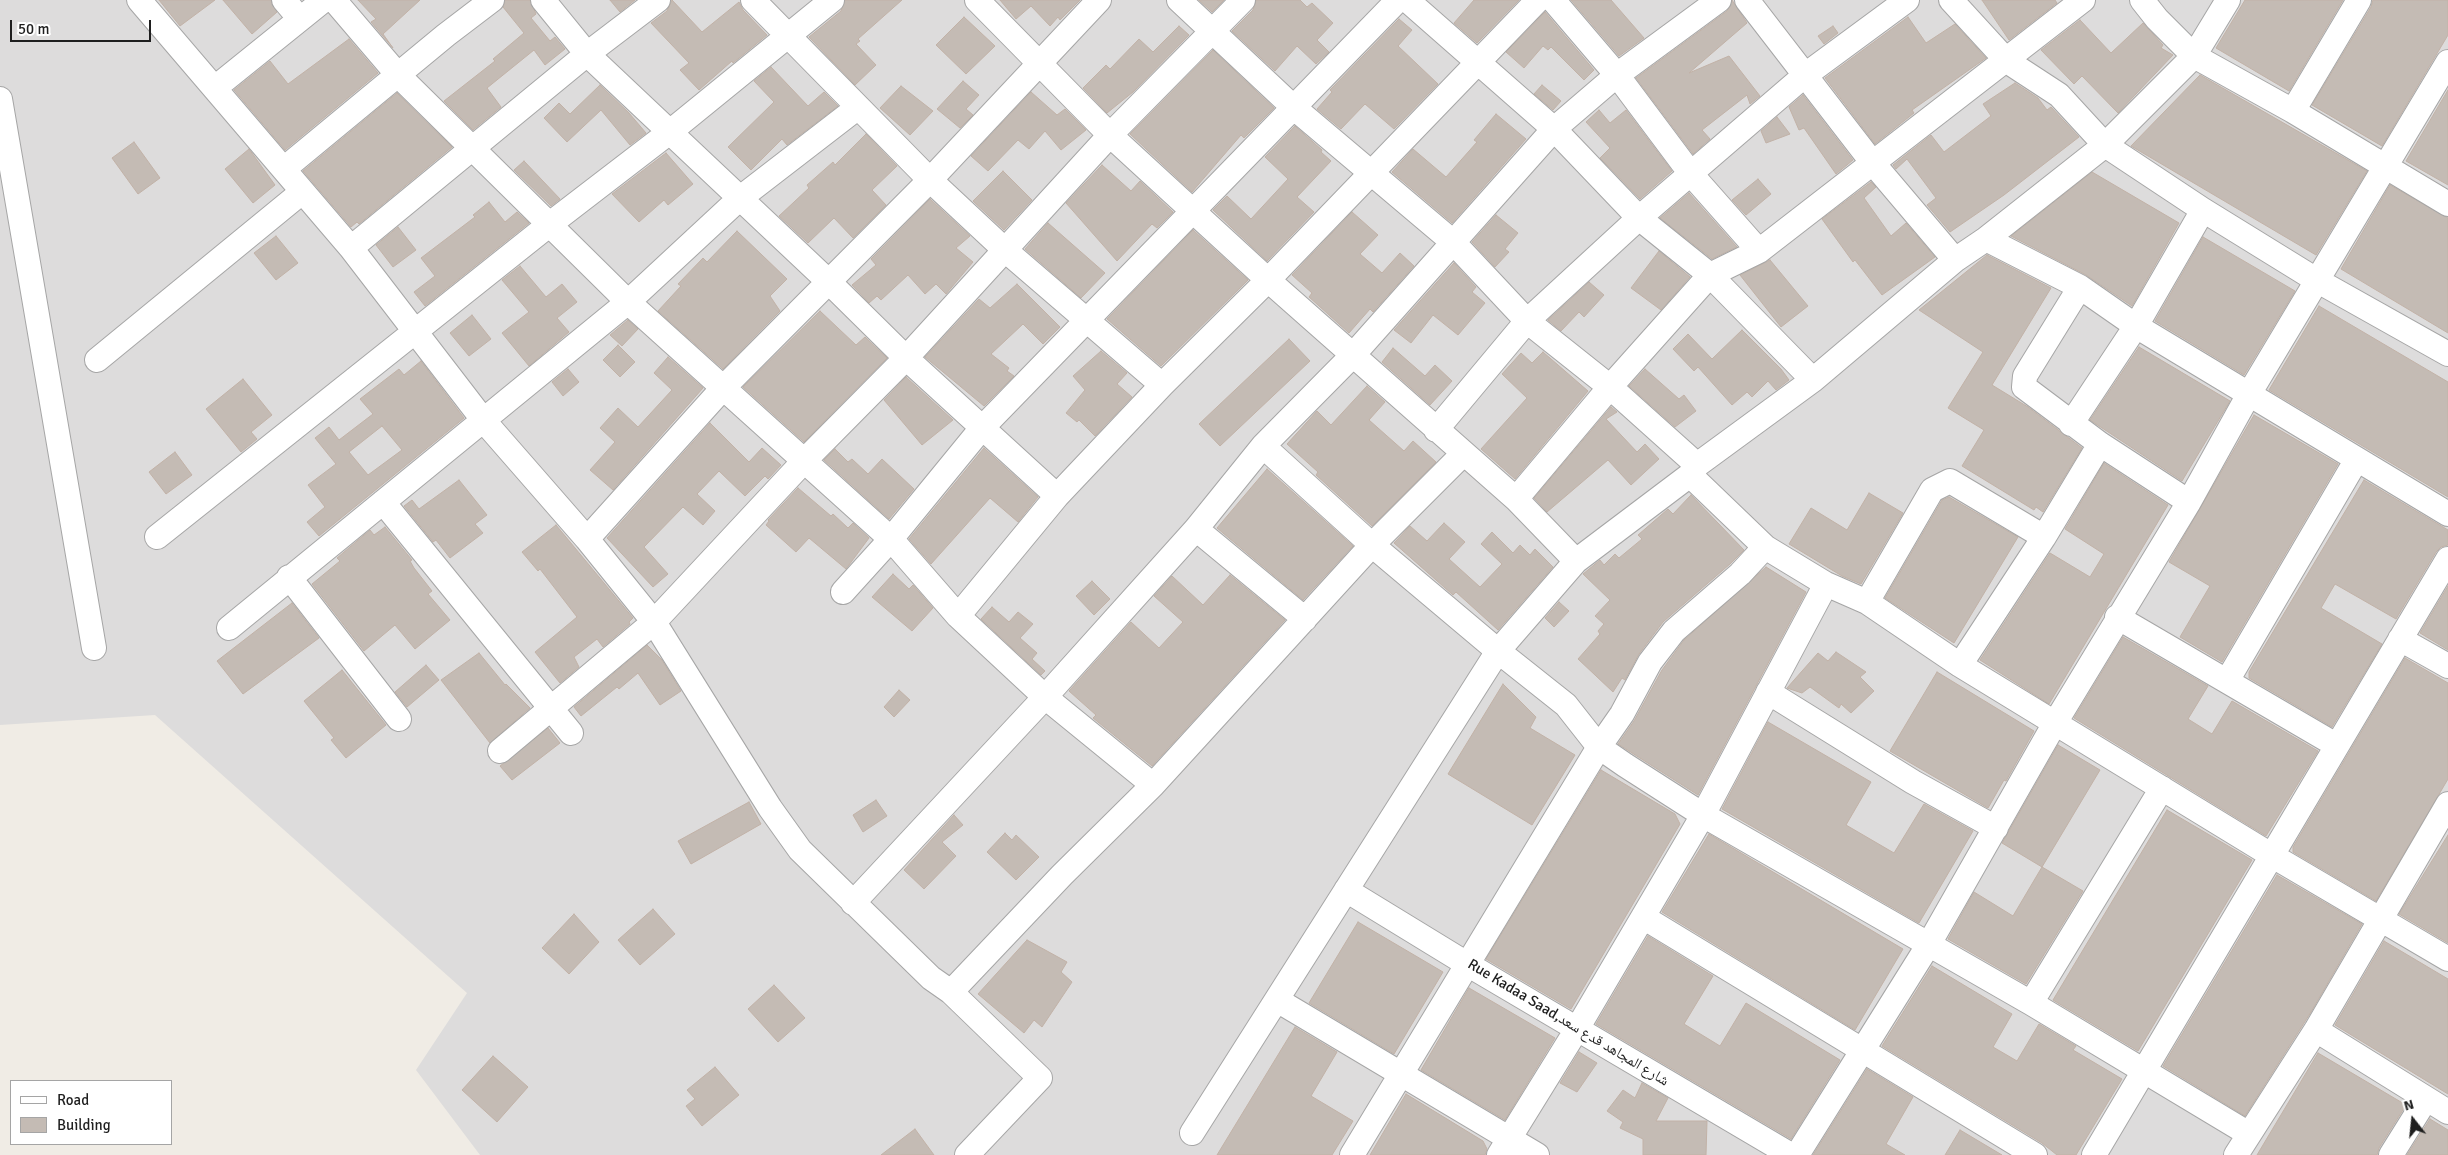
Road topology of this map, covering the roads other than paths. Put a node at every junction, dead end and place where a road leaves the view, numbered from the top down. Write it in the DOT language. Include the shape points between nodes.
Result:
graph roads {
  1 [pos="139,0"];
  2 [pos="284,0"];
  3 [pos="324,0"];
  4 [pos="334,0"];
  5 [pos="492,0"];
  6 [pos="543,0"];
  7 [pos="658,0"];
  8 [pos="753,0"];
  9 [pos="832,0"];
  10 [pos="977,0"];
  11 [pos="1100,0"];
  12 [pos="1179,0"];
  13 [pos="1243,0"];
  14 [pos="1398,0"];
  15 [pos="1407,0"];
  16 [pos="1538,0"];
  17 [pos="1553,0"];
  18 [pos="1719,0"];
  19 [pos="1747,0"];
  20 [pos="1907,0"];
  21 [pos="1951,0"];
  22 [pos="2083,0"];
  23 [pos="2142,0"];
  24 [pos="2228,0"];
  25 [pos="2359,0"];
  26 [pos="300,19"];
  27 [pos="1212,30"];
  28 [pos="789,35"];
  29 [pos="587,54"];
  30 [pos="2194,56"];
  31 [pos="2007,61"];
  32 [pos="1477,62"];
  33 [pos="2448,62"];
  34 [pos="1039,64"];
  35 [pos="398,75"];
  36 [pos="1617,75"];
  37 [pos="1804,76"];
  38 [pos="216,87"];
  39 [pos="0,99"];
  40 [pos="1292,106"];
  41 [pos="857,108"];
  42 [pos="2293,111"];
  43 [pos="1554,129"];
  44 [pos="671,131"];
  45 [pos="1110,135"];
  46 [pos="2105,145"];
  47 [pos="472,149"];
  48 [pos="1872,162"];
  49 [pos="2386,167"];
  50 [pos="285,168"];
  51 [pos="1370,172"];
  52 [pos="1691,174"];
  53 [pos="930,180"];
  54 [pos="302,192"];
  55 [pos="739,199"];
  56 [pos="2448,204"];
  57 [pos="2203,210"];
  58 [pos="1192,211"];
  59 [pos="1639,218"];
  60 [pos="550,224"];
  61 [pos="1986,239"];
  62 [pos="1453,242"];
  63 [pos="351,248"];
  64 [pos="1005,250"];
  65 [pos="1758,251"];
  66 [pos="1955,260"];
  67 [pos="1710,276"];
  68 [pos="1268,280"];
  69 [pos="2318,280"];
  70 [pos="829,282"];
  71 [pos="2080,287"];
  72 [pos="628,302"];
  73 [pos="1086,319"];
  74 [pos="1527,321"];
  75 [pos="2136,326"];
  76 [pos="414,332"];
  77 [pos="1353,354"];
  78 [pos="2448,354"];
  79 [pos="906,358"];
  80 [pos="97,360"];
  81 [pos="1813,380"];
  82 [pos="1162,385"];
  83 [pos="1610,387"];
  84 [pos="723,388"];
  85 [pos="2248,394"];
  86 [pos="484,421"];
  87 [pos="2071,424"];
  88 [pos="981,429"];
  89 [pos="1436,430"];
  90 [pos="2100,444"];
  91 [pos="1263,446"];
  92 [pos="1464,454"];
  93 [pos="2357,459"];
  94 [pos="805,460"];
  95 [pos="1694,470"];
  96 [pos="1057,496"];
  97 [pos="1516,499"];
  98 [pos="383,502"];
  99 [pos="2189,502"];
  100 [pos="2448,514"];
  101 [pos="1196,529"];
  102 [pos="2044,536"];
  103 [pos="157,537"];
  104 [pos="587,539"];
  105 [pos="890,539"];
  106 [pos="1372,545"];
  107 [pos="1765,547"];
  108 [pos="2448,559"];
  109 [pos="1576,561"];
  110 [pos="289,577"];
  111 [pos="1826,584"];
  112 [pos="843,592"];
  113 [pos="1867,602"];
  114 [pos="958,616"];
  115 [pos="2117,617"];
  116 [pos="1305,619"];
  117 [pos="654,622"];
  118 [pos="229,628"];
  119 [pos="2400,639"];
  120 [pos="94,648"];
  121 [pos="1498,651"];
  122 [pos="1960,665"];
  123 [pos="2448,666"];
  124 [pos="2227,681"];
  125 [pos="1768,692"];
  126 [pos="1045,697"];
  127 [pos="550,707"];
  128 [pos="399,719"];
  129 [pos="2055,723"];
  130 [pos="571,733"];
  131 [pos="2336,745"];
  132 [pos="1599,747"];
  133 [pos="500,752"];
  134 [pos="1153,785"];
  135 [pos="2162,788"];
  136 [pos="2448,804"];
  137 [pos="1703,815"];
  138 [pos="1996,828"];
  139 [pos="2271,855"];
  140 [pos="1346,890"];
  141 [pos="853,903"];
  142 [pos="1643,917"];
  143 [pos="2380,918"];
  144 [pos="1930,944"];
  145 [pos="2448,959"];
  146 [pos="1467,964"];
  147 [pos="951,992"];
  148 [pos="1277,1000"];
  149 [pos="2031,1003"];
  150 [pos="1578,1029"];
  151 [pos="2316,1030"];
  152 [pos="1861,1052"];
  153 [pos="2144,1069"];
  154 [pos="1401,1072"];
  155 [pos="2426,1099"];
  156 [pos="2448,1112"];
  157 [pos="1192,1133"];
  158 [pos="2249,1134"];
  159 [pos="1504,1146"];
  160 [pos="967,1155"];
  161 [pos="1352,1155"];
  162 [pos="1537,1155"];
  163 [pos="1791,1155"];
  164 [pos="1797,1155"];
  165 [pos="2036,1155"];
  166 [pos="2094,1155"];
  167 [pos="2236,1155"];
  168 [pos="2391,1155"];
  1 -- 38 [label="street"];
  2 -- 26 [label="street"];
  3 -- 26 [label="street"];
  4 -- 35 [label="street"];
  5 -- 35 [label="street"];
  6 -- 29 [label="street"];
  7 -- 29 [label="street"];
  8 -- 28 [label="street"];
  9 -- 28 [label="street"];
  10 -- 34 [label="street"];
  11 -- 34 [label="street"];
  12 -- 27 [label="street"];
  13 -- 27 [label="street"];
  14 -- 40 [label="street"];
  15 -- 32 [label="street"];
  16 -- 32 [label="street"];
  17 -- 36 [label="street"];
  18 -- 36 [label="street"];
  19 -- 37 [label="street"];
  20 -- 37 [label="street"];
  21 -- 31 [label="street"];
  22 -- 31 [label="street"];
  23 -- 30 [label="street" via="2157,20"];
  24 -- 30 [label="street"];
  25 -- 42 [label="street"];
  26 -- 38 [label="street"];
  27 -- 40 [label="street"];
  27 -- 45 [label="street"];
  28 -- 41 [label="street"];
  28 -- 44 [label="street"];
  29 -- 44 [label="street"];
  29 -- 47 [label="street"];
  30 -- 42 [label="street"];
  30 -- 46 [label="street"];
  31 -- 46 [label="street" via="2059,95"];
  31 -- 48 [label="street"];
  32 -- 43 [label="street"];
  32 -- 51 [label="street"];
  33 -- 49 [label="street"];
  34 -- 45 [label="street"];
  34 -- 53 [label="street"];
  35 -- 47 [label="street"];
  35 -- 50 [label="street"];
  36 -- 43 [label="street"];
  36 -- 52 [label="street"];
  37 -- 48 [label="street"];
  37 -- 52 [label="street"];
  38 -- 50 [label="street"];
  39 -- 120 [label="street"];
  40 -- 51 [label="street"];
  40 -- 58 [label="street"];
  41 -- 53 [label="street"];
  41 -- 55 [label="street"];
  42 -- 49 [label="street"];
  43 -- 59 [label="street"];
  43 -- 62 [label="street"];
  44 -- 55 [label="street"];
  44 -- 60 [label="street"];
  45 -- 58 [label="street"];
  45 -- 64 [label="street"];
  46 -- 57 [label="street"];
  46 -- 61 [label="street"];
  47 -- 60 [label="street"];
  47 -- 63 [label="street"];
  48 -- 65 [label="street"];
  48 -- 66 [label="street"];
  49 -- 56 [label="street"];
  49 -- 69 [label="street"];
  50 -- 54 [label="street"];
  51 -- 62 [label="street"];
  51 -- 68 [label="street"];
  52 -- 59 [label="street"];
  52 -- 65 [label="street"];
  53 -- 64 [label="street"];
  53 -- 70 [label="street"];
  54 -- 63 [label="street"];
  54 -- 80 [label="street"];
  55 -- 70 [label="street"];
  55 -- 72 [label="street"];
  57 -- 69 [label="street"];
  57 -- 75 [label="street"];
  58 -- 68 [label="street"];
  58 -- 73 [label="street"];
  59 -- 67 [label="street"];
  59 -- 74 [label="street"];
  60 -- 72 [label="street"];
  60 -- 76 [label="street"];
  61 -- 66 [label="street"];
  61 -- 71 [label="street"];
  62 -- 74 [label="street"];
  62 -- 77 [label="street"];
  63 -- 76 [label="street"];
  64 -- 73 [label="street"];
  64 -- 79 [label="street"];
  65 -- 67 [label="street"];
  66 -- 81 [label="street"];
  67 -- 81 [label="street"];
  67 -- 83 [label="street"];
  68 -- 77 [label="street"];
  68 -- 82 [label="street"];
  69 -- 78 [label="street"];
  69 -- 85 [label="street"];
  70 -- 79 [label="street"];
  70 -- 84 [label="street"];
  71 -- 75 [label="street"];
  71 -- 87 [label="street" via="2025,376 2024,388"];
  72 -- 84 [label="street"];
  72 -- 86 [label="street"];
  73 -- 82 [label="street"];
  73 -- 88 [label="street"];
  74 -- 83 [label="street"];
  74 -- 89 [label="street"];
  75 -- 85 [label="street"];
  75 -- 87 [label="street"];
  76 -- 86 [label="street"];
  76 -- 103 [label="street"];
  77 -- 89 [label="street"];
  77 -- 91 [label="street"];
  79 -- 88 [label="street"];
  79 -- 94 [label="street"];
  81 -- 95 [label="street"];
  82 -- 96 [label="street"];
  83 -- 95 [label="street"];
  83 -- 97 [label="street"];
  84 -- 94 [label="street"];
  84 -- 104 [label="street"];
  85 -- 93 [label="street"];
  85 -- 99 [label="street"];
  86 -- 98 [label="street"];
  86 -- 104 [label="street"];
  87 -- 90 [label="street"];
  88 -- 96 [label="street"];
  88 -- 105 [label="street"];
  89 -- 92 [label="street"];
  90 -- 99 [label="street"];
  90 -- 102 [label="street"];
  91 -- 101 [label="street"];
  91 -- 106 [label="street"];
  92 -- 97 [label="street"];
  92 -- 106 [label="street"];
  93 -- 100 [label="street"];
  93 -- 124 [label="street"];
  94 -- 105 [label="street"];
  94 -- 117 [label="street"];
  95 -- 107 [label="street"];
  95 -- 109 [label="street"];
  96 -- 114 [label="street"];
  97 -- 109 [label="street"];
  98 -- 110 [label="street"];
  98 -- 127 [label="street"];
  99 -- 115 [label="street"];
  101 -- 116 [label="street"];
  101 -- 126 [label="street"];
  102 -- 113 [label="street" via="1950,481 1932,490"];
  102 -- 122 [label="street"];
  104 -- 117 [label="street"];
  105 -- 112 [label="street"];
  105 -- 114 [label="street"];
  106 -- 116 [label="street"];
  106 -- 121 [label="street"];
  107 -- 111 [label="street"];
  107 -- 132 [label="street" via="1740,574 1674,631 1650,662 1622,714"];
  108 -- 119 [label="street"];
  109 -- 121 [label="street"];
  110 -- 118 [label="street"];
  110 -- 128 [label="street"];
  111 -- 113 [label="street"];
  111 -- 125 [label="street"];
  113 -- 122 [label="street"];
  114 -- 126 [label="street"];
  115 -- 124 [label="street"];
  115 -- 129 [label="street"];
  116 -- 134 [label="street"];
  117 -- 127 [label="street"];
  117 -- 141 [label="street" via="770,808 800,850"];
  119 -- 123 [label="street"];
  119 -- 131 [label="street"];
  121 -- 132 [label="street" via="1566,705"];
  121 -- 140 [label="street"];
  122 -- 129 [label="street"];
  124 -- 131 [label="street"];
  125 -- 137 [label="street"];
  125 -- 138 [label="street" via="1913,782"];
  126 -- 134 [label="street"];
  126 -- 141 [label="street"];
  127 -- 130 [label="street"];
  127 -- 133 [label="street"];
  129 -- 135 [label="street"];
  129 -- 138 [label="street"];
  131 -- 139 [label="street"];
  132 -- 137 [label="street"];
  132 -- 146 [label="street"];
  134 -- 147 [label="street"];
  135 -- 139 [label="street"];
  135 -- 149 [label="street"];
  136 -- 143 [label="street"];
  137 -- 142 [label="street"];
  137 -- 144 [label="street"];
  138 -- 144 [label="street"];
  139 -- 143 [label="street"];
  139 -- 153 [label="street"];
  140 -- 146 [label="street, Rue Kadaa Saad,شارع المجاهد قدع سعد"];
  140 -- 148 [label="street"];
  141 -- 147 [label="street" via="931,978"];
  142 -- 150 [label="street"];
  142 -- 152 [label="street"];
  143 -- 145 [label="street"];
  143 -- 151 [label="street"];
  144 -- 149 [label="street"];
  144 -- 152 [label="street"];
  146 -- 150 [label="street, Rue Kadaa Saad,شارع المجاهد قدع سعد"];
  146 -- 154 [label="street"];
  147 -- 160 [label="street" via="1040,1078"];
  148 -- 154 [label="street"];
  148 -- 157 [label="street"];
  149 -- 153 [label="street"];
  150 -- 159 [label="street"];
  150 -- 163 [label="street, Rue Kadaa Saad,شارع المجاهد قدع سعد"];
  151 -- 155 [label="street"];
  151 -- 158 [label="street"];
  152 -- 164 [label="street"];
  152 -- 165 [label="street"];
  153 -- 158 [label="street"];
  153 -- 166 [label="street"];
  154 -- 159 [label="street"];
  154 -- 161 [label="street"];
  155 -- 156 [label="street"];
  155 -- 168 [label="street"];
  158 -- 167 [label="street"];
  159 -- 162 [label="street"];
}
